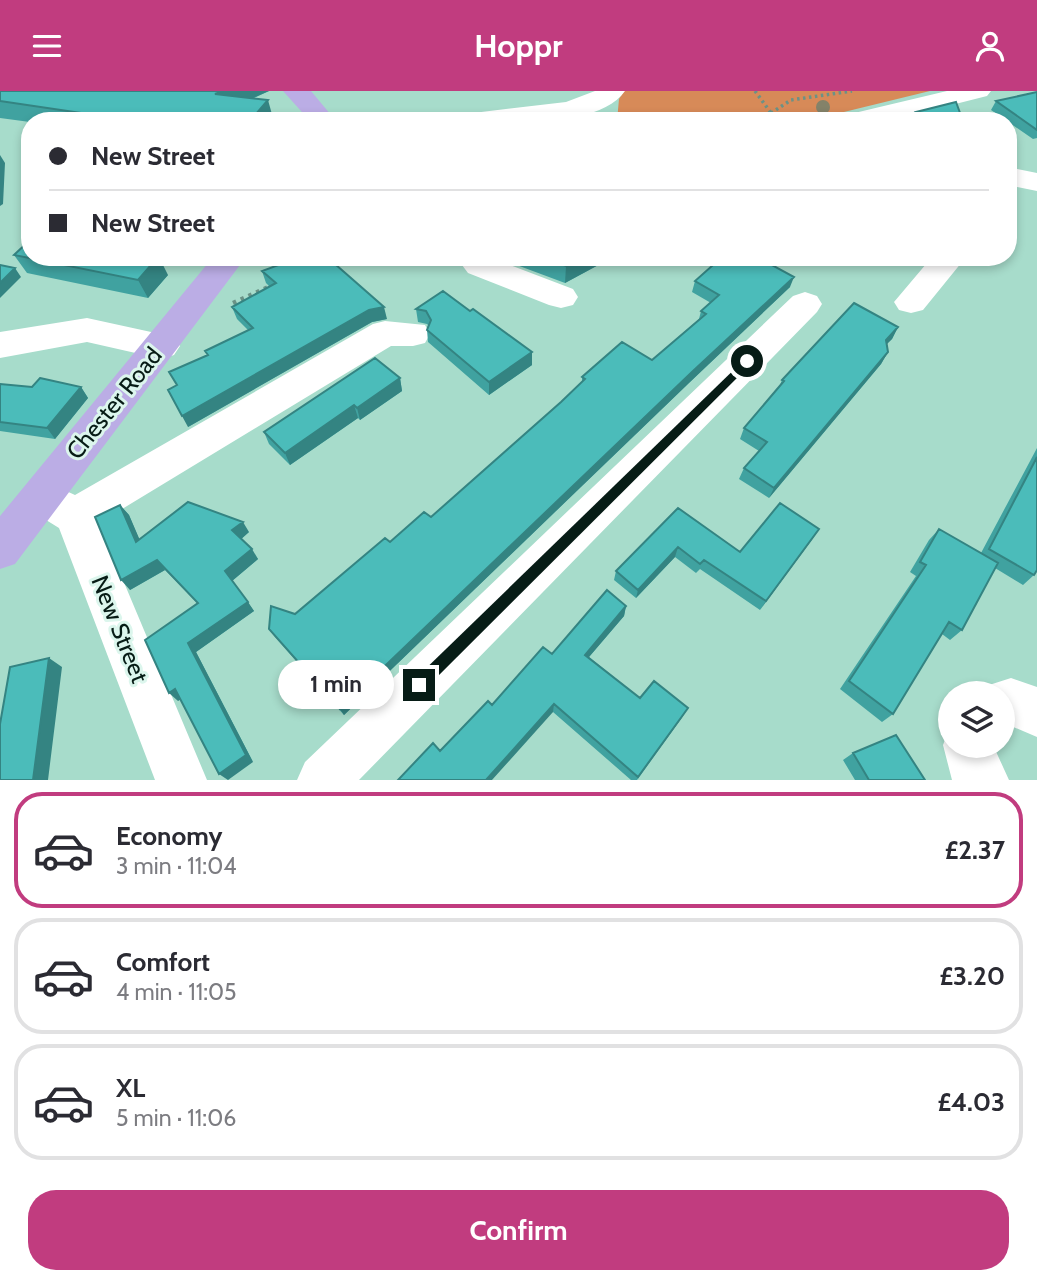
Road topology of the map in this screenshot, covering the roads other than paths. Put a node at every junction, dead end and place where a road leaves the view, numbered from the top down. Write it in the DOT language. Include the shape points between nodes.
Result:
graph roads {
  1 [pos="296,91"];
  2 [pos="978,91"];
  3 [pos="603,104"];
  4 [pos="316,112"];
  5 [pos="538,112"];
  6 [pos="892,112"];
  7 [pos="223,266"];
  8 [pos="479,266"];
  9 [pos="942,266"];
  10 [pos="561,297"];
  11 [pos="911,302"];
  12 [pos="805,304"];
  13 [pos="173,332"];
  14 [pos="413,334"];
  15 [pos="0,345"];
  16 [pos="57,506"];
  17 [pos="0,550"];
  18 [pos="1015,704"];
  19 [pos="1037,712"];
  20 [pos="970,758"];
  21 [pos="181,780"];
  22 [pos="323,780"];
  23 [pos="983,780"];
  1 -- 4 [label="main road"];
  2 -- 6 [label="street"];
  3 -- 5 [label="street"];
  7 -- 13 [label="main road, Chester Road"];
  8 -- 10 [label="street"];
  9 -- 11 [label="street"];
  12 -- 22 [label="street"];
  13 -- 15 [label="street" via="87,330"];
  13 -- 16 [label="main road, Chester Road"];
  14 -- 16 [label="street" via="385,333"];
  16 -- 17 [label="main road, Chester Road"];
  16 -- 21 [label="street, New Street"];
  18 -- 19 [label="street"];
  20 -- 23 [label="street"];
}
